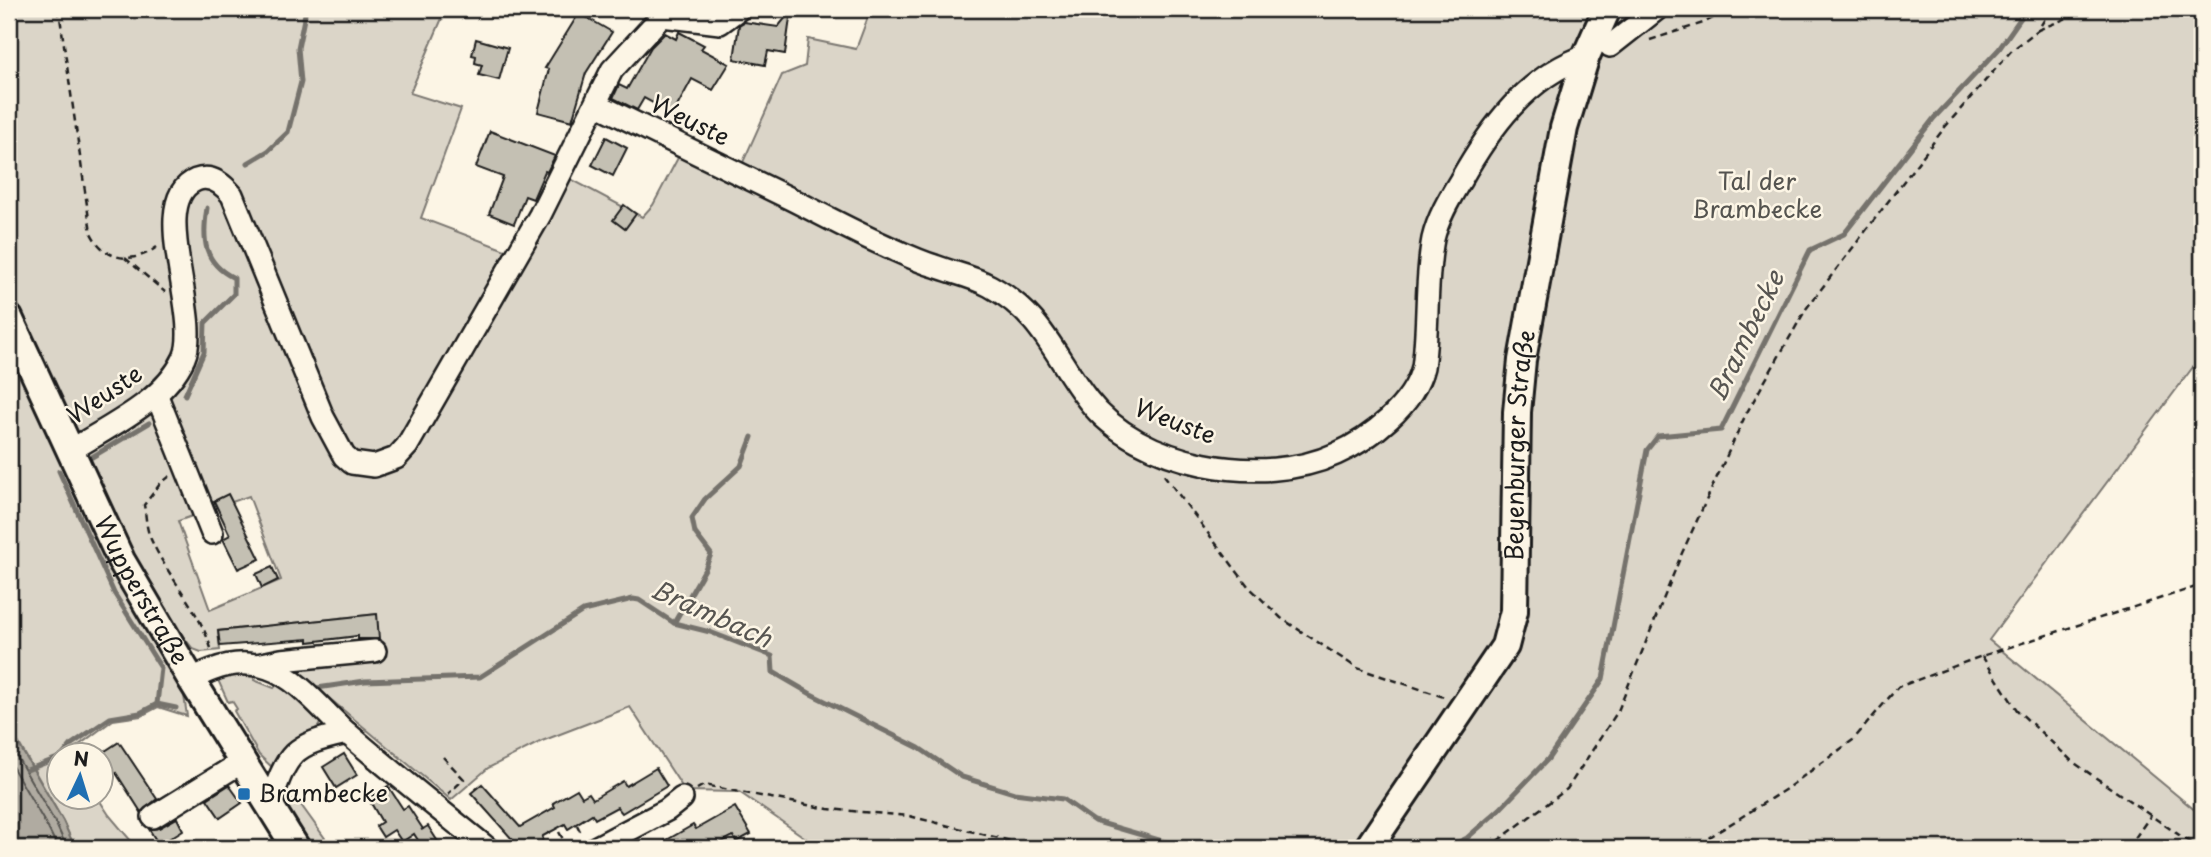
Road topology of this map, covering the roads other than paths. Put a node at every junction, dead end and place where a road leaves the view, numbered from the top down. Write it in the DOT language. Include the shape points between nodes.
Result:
graph roads {
  1 [pos="739,9"];
  2 [pos="1607,9"];
  3 [pos="1657,9"];
  4 [pos="665,11"];
  5 [pos="1598,51"];
  6 [pos="596,104"];
  7 [pos="9,318"];
  8 [pos="157,396"];
  9 [pos="70,451"];
  10 [pos="212,533"];
  11 [pos="375,652"];
  12 [pos="257,665"];
  13 [pos="191,679"];
  14 [pos="347,733"];
  15 [pos="242,762"];
  16 [pos="682,797"];
  17 [pos="269,806"];
  18 [pos="153,817"];
  19 [pos="296,848"];
  20 [pos="487,848"];
  21 [pos="595,848"];
  22 [pos="1368,848"];
  1 -- 4 [label="street" via="720,23"];
  2 -- 5 [label="main road, Beyenburger Straße"];
  3 -- 5 [label="street, Weuste"];
  4 -- 6 [label="street, Weuste" via="612,70"];
  5 -- 6 [label="street, Weuste" via="1553,70 1507,112 1480,145 1452,195 1434,237 1423,367 1407,401 1341,452 1308,465 1276,470 1213,466 1135,440 1102,416 1034,318 1006,295 885,246"];
  5 -- 22 [label="main road, Beyenburger Straße" via="1564,128 1521,372 1514,611 1505,646"];
  6 -- 8 [label="street, Weuste" via="540,215 396,458 374,466 352,463 344,456 232,195 212,179 187,184 178,197 175,231 189,335 186,356"];
  7 -- 9 [label="main road, Wupperstraße"];
  8 -- 9 [label="street, Weuste"];
  8 -- 10 [label="street"];
  9 -- 13 [label="main road, Wupperstraße" via="121,560"];
  11 -- 12 [label="street"];
  12 -- 13 [label="street" via="216,667"];
  12 -- 14 [label="street" via="289,680"];
  13 -- 15 [label="main road, Wupperstraße"];
  14 -- 17 [label="street" via="298,748 279,778"];
  14 -- 20 [label="street"];
  15 -- 17 [label="main road, Wupperstraße"];
  15 -- 18 [label="street"];
  16 -- 21 [label="street" via="667,810"];
  17 -- 19 [label="main road, Wupperstraße"];
}
